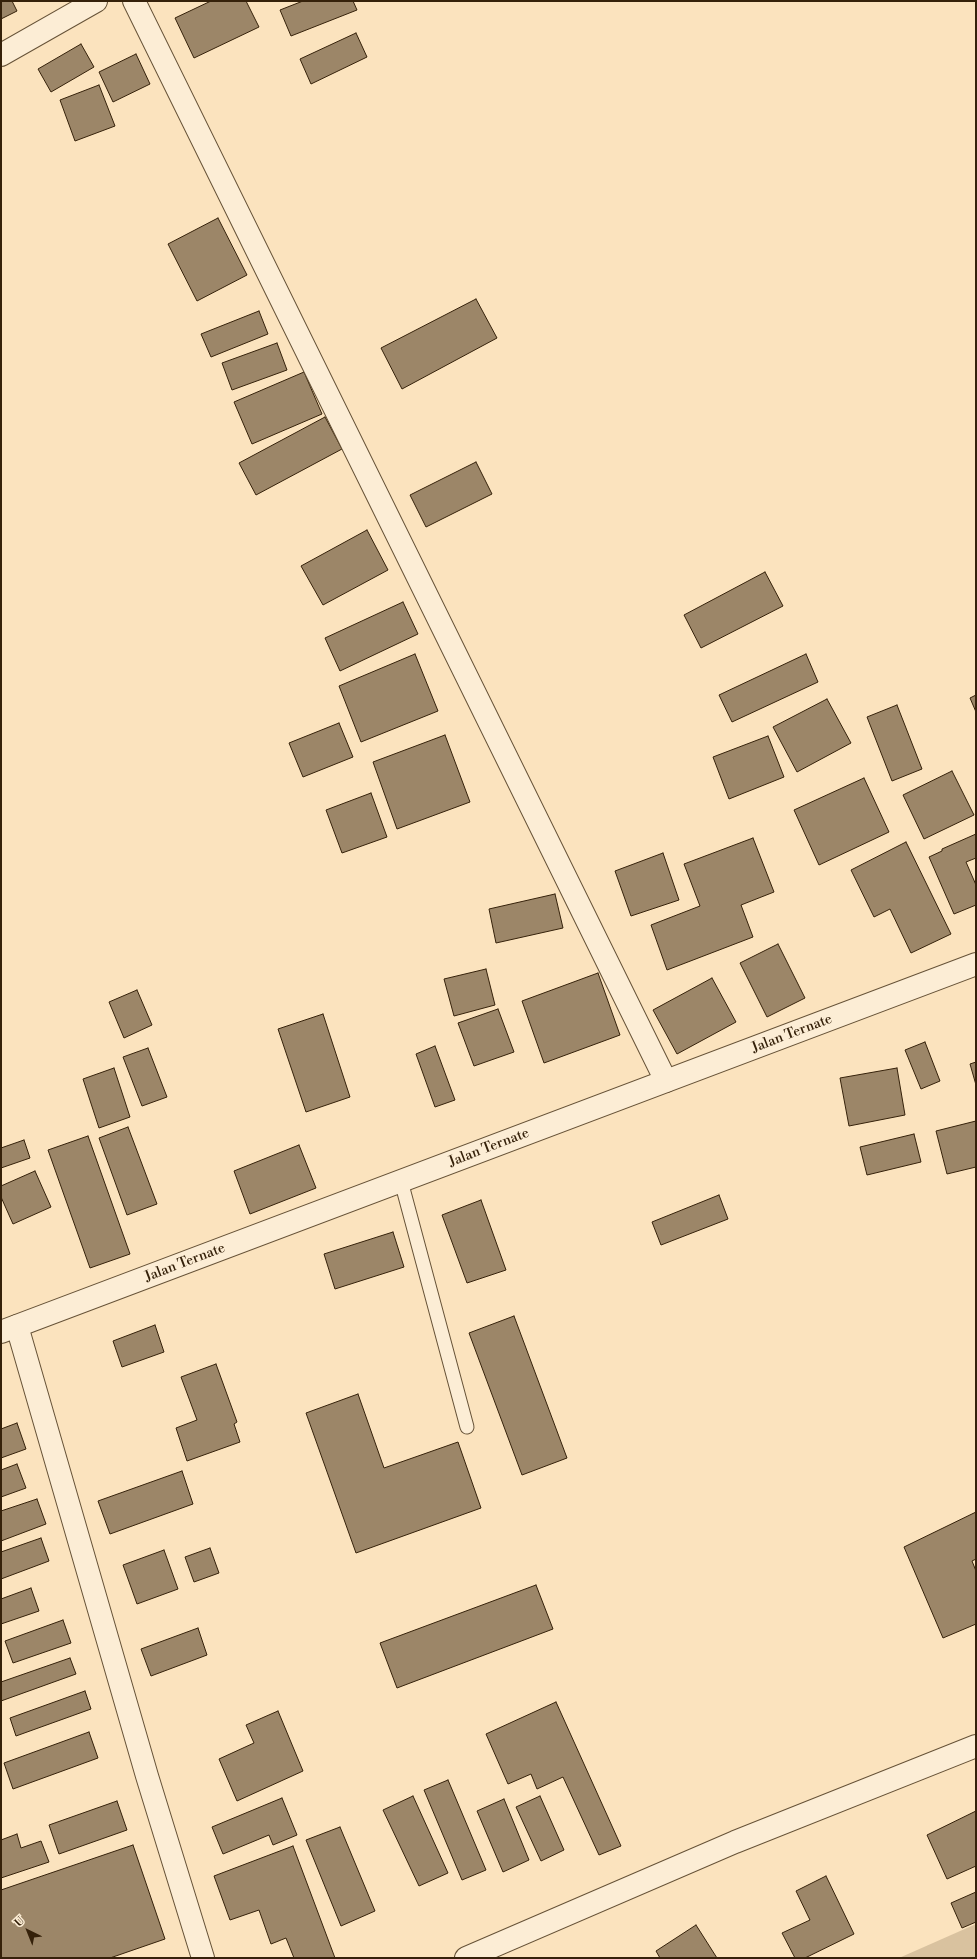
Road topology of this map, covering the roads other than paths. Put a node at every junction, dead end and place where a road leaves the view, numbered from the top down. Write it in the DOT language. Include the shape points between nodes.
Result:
graph roads {
  1 [pos="96,1"];
  2 [pos="134,1"];
  3 [pos="1,54"];
  4 [pos="976,964"];
  5 [pos="666,1081"];
  6 [pos="401,1182"];
  7 [pos="9,1329"];
  8 [pos="467,1427"];
  9 [pos="976,1746"];
  10 [pos="203,1958"];
  11 [pos="466,1958"];
  1 -- 3 [label="street"];
  2 -- 5 [label="street"];
  4 -- 5 [label="street, Jalan Ternate"];
  5 -- 6 [label="street, Jalan Ternate"];
  6 -- 7 [label="street, Jalan Ternate"];
  6 -- 8 [label="lane"];
  7 -- 10 [label="street"];
  9 -- 11 [label="street" via="735,1842"];
}
